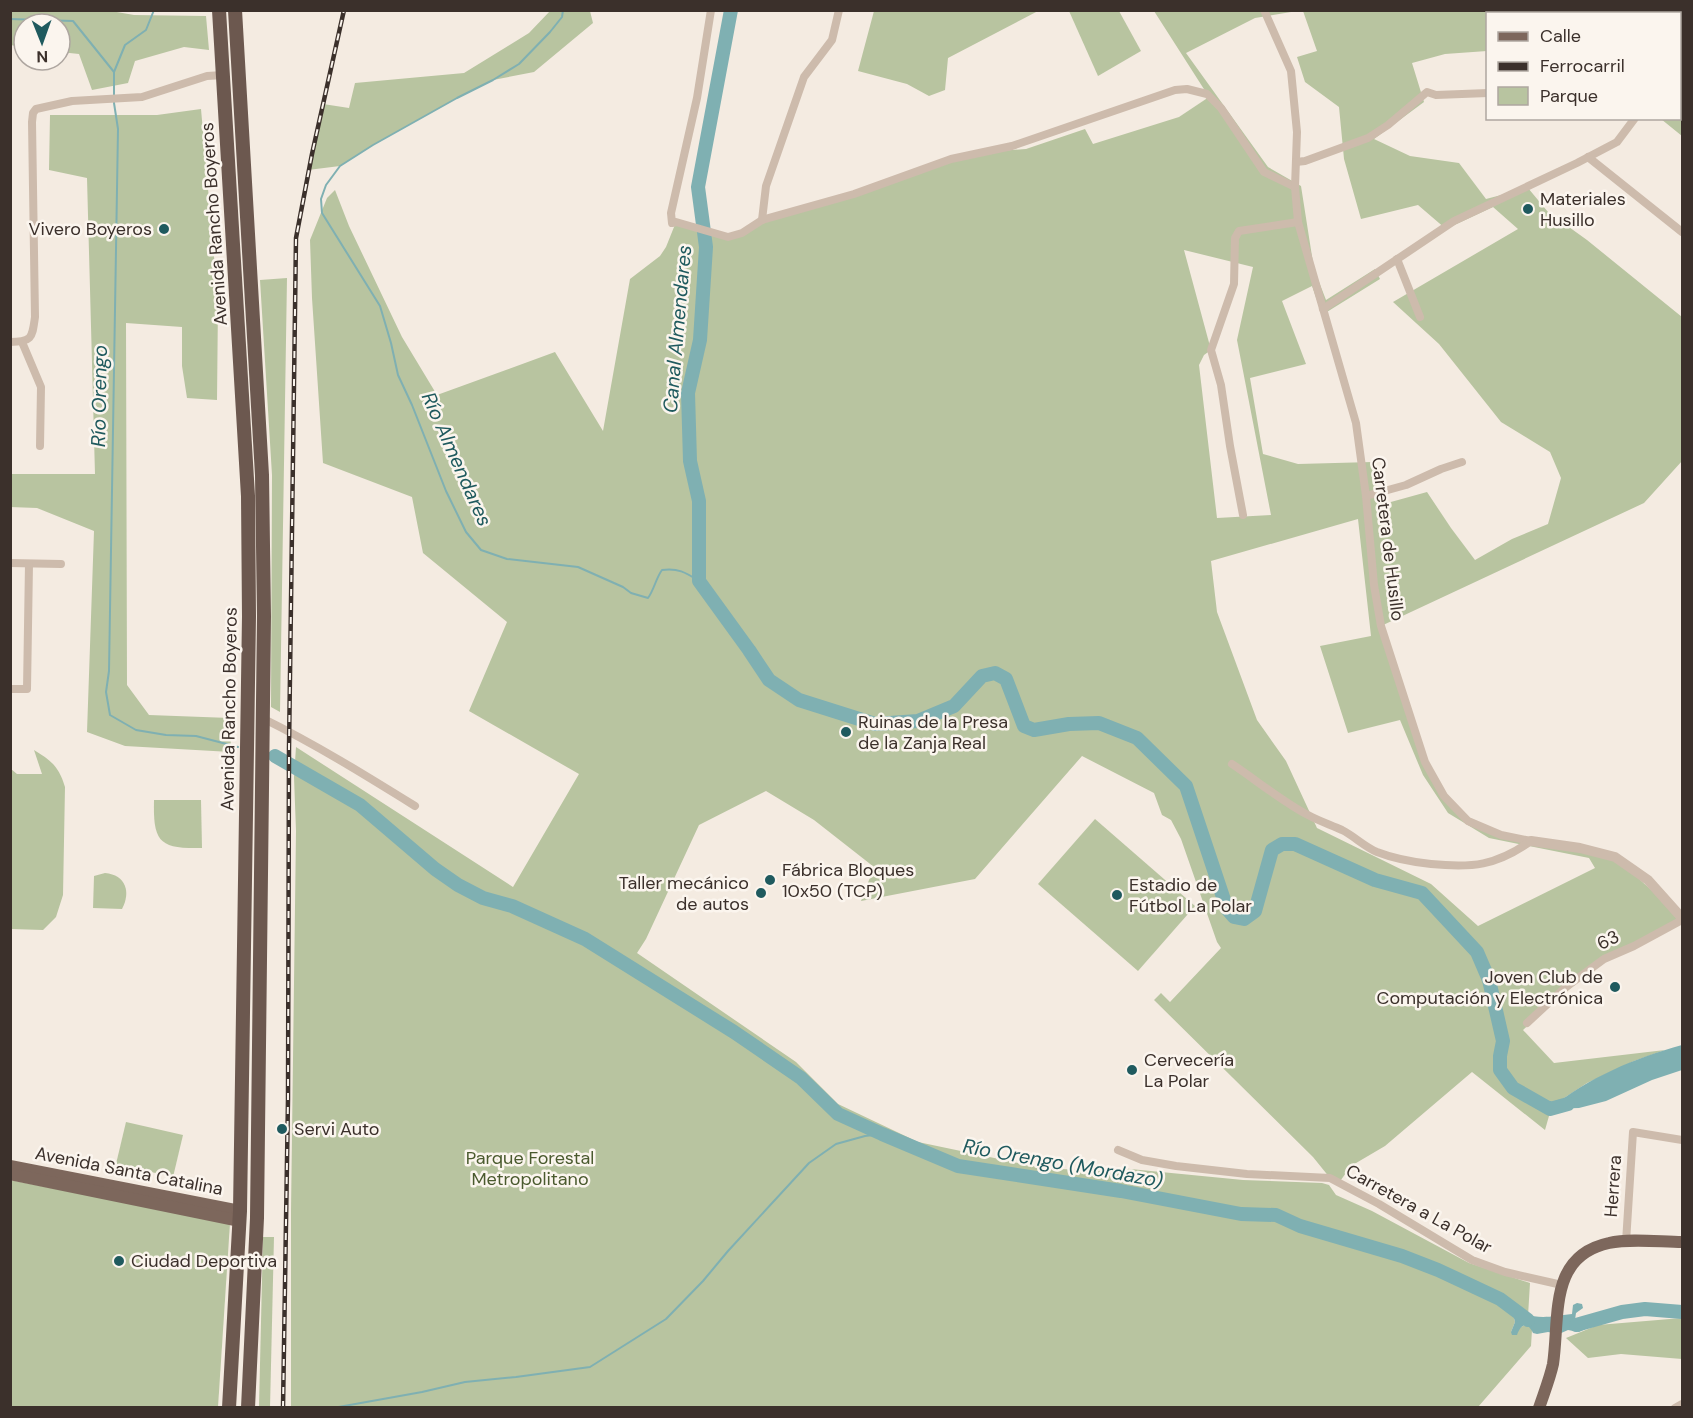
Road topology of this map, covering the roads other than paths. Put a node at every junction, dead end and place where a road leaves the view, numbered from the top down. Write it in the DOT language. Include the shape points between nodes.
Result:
graph roads {
  1 [pos="219,10"];
  2 [pos="235,10"];
  3 [pos="711,10"];
  4 [pos="839,10"];
  5 [pos="1264,10"];
  6 [pos="223,75"];
  7 [pos="1486,93"];
  8 [pos="1634,120"];
  9 [pos="1588,157"];
  10 [pos="1296,162"];
  11 [pos="1296,187"];
  12 [pos="762,220"];
  13 [pos="1298,222"];
  14 [pos="1683,232"];
  15 [pos="1397,259"];
  16 [pos="1323,309"];
  17 [pos="1420,317"];
  18 [pos="10,342"];
  19 [pos="22,342"];
  20 [pos="40,446"];
  21 [pos="1462,462"];
  22 [pos="1366,496"];
  23 [pos="1243,515"];
  24 [pos="10,563"];
  25 [pos="30,564"];
  26 [pos="61,564"];
  27 [pos="10,689"];
  28 [pos="262,718"];
  29 [pos="1232,764"];
  30 [pos="415,806"];
  31 [pos="1531,842"];
  32 [pos="1683,919"];
  33 [pos="1527,1023"];
  34 [pos="1683,1140"];
  35 [pos="1118,1150"];
  36 [pos="10,1166"];
  37 [pos="10,1174"];
  38 [pos="257,1177"];
  39 [pos="240,1219"];
  40 [pos="1626,1242"];
  41 [pos="1683,1242"];
  42 [pos="256,1248"];
  43 [pos="1560,1289"];
  44 [pos="1683,1404"];
  45 [pos="229,1407"];
  46 [pos="248,1407"];
  47 [pos="1539,1407"];
  48 [pos="1676,1407"];
  1 -- 6 [label="highway, Avenida Rancho Boyeros"];
  2 -- 28 [label="highway, Avenida Rancho Boyeros" via="262,475"];
  3 -- 12 [label="street" via="672,223 728,237"];
  4 -- 12 [label="street" via="832,40 804,77 766,186"];
  5 -- 10 [label="street, Carretera de Husillo" via="1291,70"];
  6 -- 19 [label="street" via="207,76 142,97 72,101 36,109 35,317 32,335"];
  6 -- 39 [label="highway, Avenida Rancho Boyeros" via="248,496"];
  7 -- 10 [label="street" via="1427,92 1368,138"];
  8 -- 9 [label="street" via="1617,142"];
  9 -- 14 [label="street"];
  9 -- 15 [label="street" via="1454,221"];
  10 -- 11 [label="street, Carretera de Husillo"];
  11 -- 12 [label="street" via="1264,172 1221,108 1207,94 1187,89"];
  11 -- 13 [label="street, Carretera de Husillo"];
  13 -- 16 [label="street, Carretera de Husillo"];
  13 -- 23 [label="street" via="1239,231 1235,238 1234,284 1211,350 1221,384"];
  15 -- 16 [label="street"];
  15 -- 17 [label="street"];
  16 -- 22 [label="street, Carretera de Husillo" via="1353,408"];
  18 -- 19 [label="street"];
  19 -- 20 [label="street" via="41,387"];
  21 -- 22 [label="street"];
  22 -- 31 [label="street, Carretera de Husillo" via="1381,626 1425,762 1444,796 1468,820 1500,835"];
  24 -- 25 [label="street"];
  25 -- 26 [label="street"];
  25 -- 27 [label="street" via="27,688"];
  28 -- 30 [label="street"];
  28 -- 38 [label="highway, Avenida Rancho Boyeros"];
  29 -- 31 [label="street" via="1307,815 1395,858 1472,866 1514,854"];
  31 -- 32 [label="street, Carretera de Husillo" via="1616,857 1648,880"];
  32 -- 33 [label="street, 63" via="1604,959"];
  34 -- 40 [label="street, Herrera" via="1633,1132"];
  35 -- 43 [label="street, Carretera a La Polar" via="1142,1160 1176,1166 1330,1178 1472,1260"];
  36 -- 39 [label="main road, Avenida Santa Catalina"];
  37 -- 39 [label="main road, Avenida Santa Catalina"];
  38 -- 39 [label="highway"];
  38 -- 42 [label="highway, Avenida Rancho Boyeros"];
  39 -- 42 [label="highway" via="254,1224"];
  39 -- 45 [label="highway, Avenida Rancho Boyeros"];
  40 -- 41 [label="main road"];
  40 -- 43 [label="main road" via="1609,1243 1583,1254 1565,1275"];
  42 -- 46 [label="highway, Avenida Rancho Boyeros"];
  43 -- 47 [label="main road" via="1552,1368"];
  44 -- 48 [label="street"];
}
